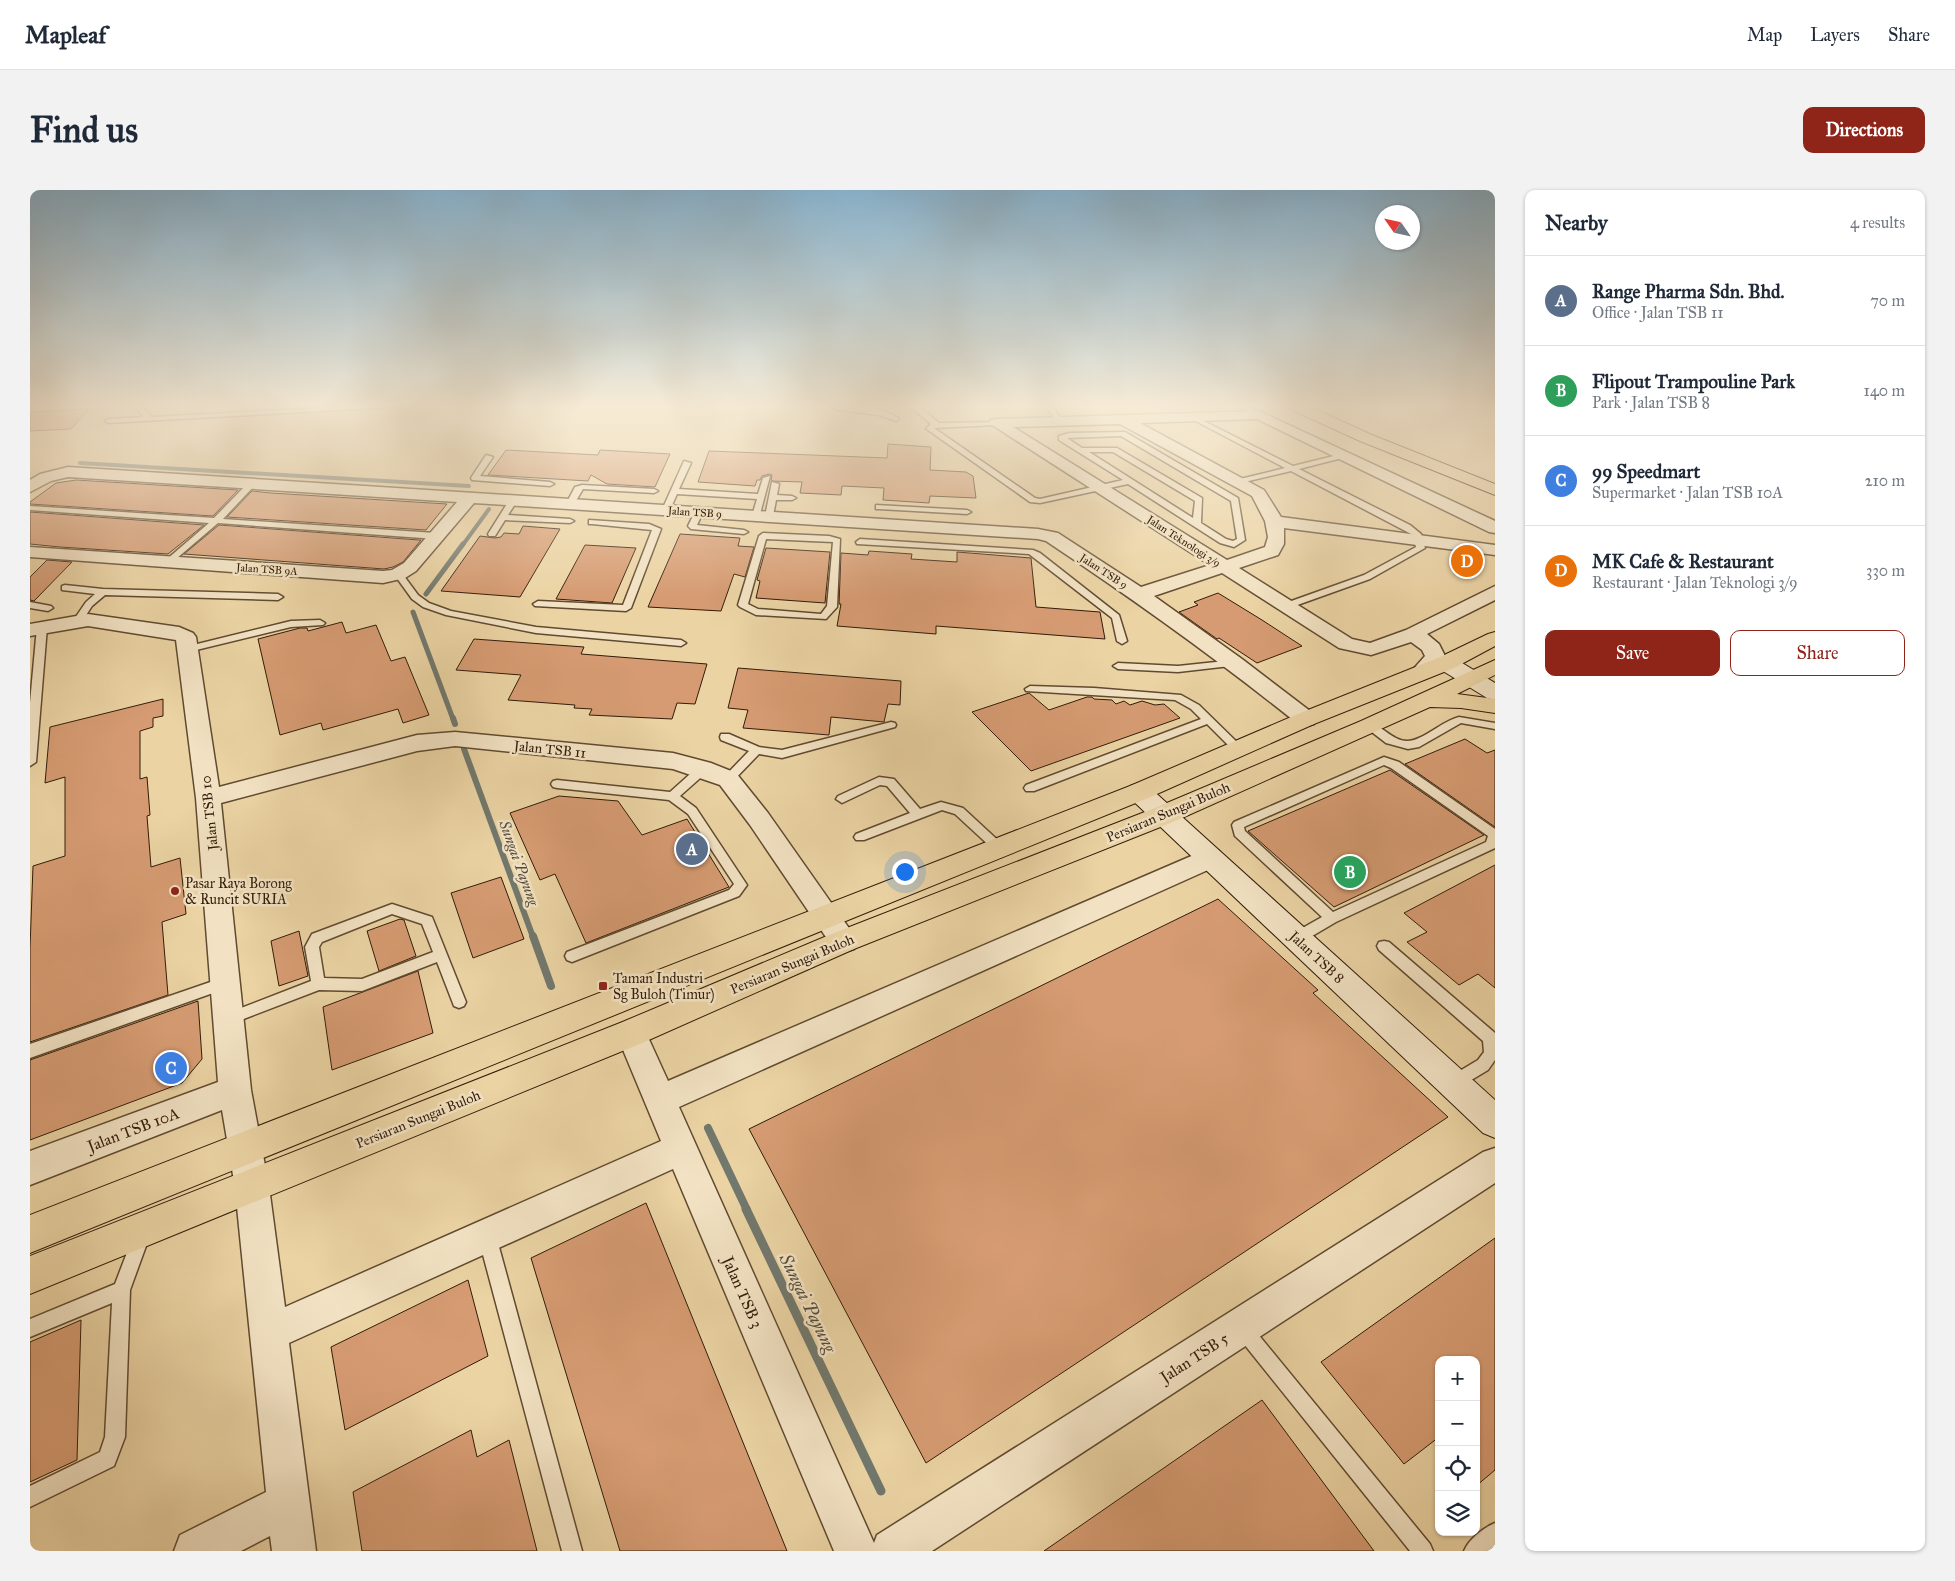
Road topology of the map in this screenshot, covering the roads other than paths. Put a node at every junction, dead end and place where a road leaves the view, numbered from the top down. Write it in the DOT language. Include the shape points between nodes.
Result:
graph roads {
  1 [pos="481,470"];
  2 [pos="685,470"];
  3 [pos="989,470"];
  4 [pos="1072,470"];
  5 [pos="1112,470"];
  6 [pos="1163,470"];
  7 [pos="1166,470"];
  8 [pos="1178,470"];
  9 [pos="1215,470"];
  10 [pos="1285,470"];
  11 [pos="1294,470"];
  12 [pos="1374,470"];
  13 [pos="1445,470"];
  14 [pos="1169,472"];
  15 [pos="767,478"];
  16 [pos="1130,481"];
  17 [pos="1239,482"];
  18 [pos="550,484"];
  19 [pos="775,484"];
  20 [pos="251,485"];
  21 [pos="30,487"];
  22 [pos="1102,488"];
  23 [pos="1495,490"];
  24 [pos="654,491"];
  25 [pos="675,491"];
  26 [pos="528,494"];
  27 [pos="761,497"];
  28 [pos="772,497"];
  29 [pos="469,498"];
  30 [pos="792,498"];
  31 [pos="880,507"];
  32 [pos="30,508"];
  33 [pos="662,510"];
  34 [pos="699,512"];
  35 [pos="967,512"];
  36 [pos="571,515"];
  37 [pos="503,516"];
  38 [pos="762,516"];
  39 [pos="830,520"];
  40 [pos="216,521"];
  41 [pos="1274,521"];
  42 [pos="592,522"];
  43 [pos="939,522"];
  44 [pos="1197,524"];
  45 [pos="649,526"];
  46 [pos="1495,528"];
  47 [pos="744,532"];
  48 [pos="492,534"];
  49 [pos="436,536"];
  50 [pos="829,539"];
  51 [pos="1419,541"];
  52 [pos="860,542"];
  53 [pos="950,546"];
  54 [pos="1495,550"];
  55 [pos="30,552"];
  56 [pos="168,562"];
  57 [pos="1224,567"];
  58 [pos="398,574"];
  59 [pos="65,588"];
  60 [pos="103,592"];
  61 [pos="1495,592"];
  62 [pos="1139,594"];
  63 [pos="278,597"];
  64 [pos="538,604"];
  65 [pos="30,605"];
  66 [pos="1286,606"];
  67 [pos="78,620"];
  68 [pos="40,621"];
  69 [pos="320,623"];
  70 [pos="1413,634"];
  71 [pos="1495,638"];
  72 [pos="1122,641"];
  73 [pos="682,643"];
  74 [pos="188,649"];
  75 [pos="1235,663"];
  76 [pos="1446,664"];
  77 [pos="1118,666"];
  78 [pos="1495,667"];
  79 [pos="1472,679"];
  80 [pos="1423,687"];
  81 [pos="1030,689"];
  82 [pos="1495,693"];
  83 [pos="1495,706"];
  84 [pos="1306,719"];
  85 [pos="1208,720"];
  86 [pos="891,725"];
  87 [pos="1368,726"];
  88 [pos="1495,726"];
  89 [pos="725,737"];
  90 [pos="1238,748"];
  91 [pos="758,750"];
  92 [pos="30,756"];
  93 [pos="30,762"];
  94 [pos="702,769"];
  95 [pos="728,779"];
  96 [pos="557,784"];
  97 [pos="1030,788"];
  98 [pos="1138,792"];
  99 [pos="672,796"];
  100 [pos="208,798"];
  101 [pos="842,799"];
  102 [pos="918,815"];
  103 [pos="1164,815"];
  104 [pos="860,837"];
  105 [pos="998,847"];
  106 [pos="1210,858"];
  107 [pos="826,915"];
  108 [pos="1331,918"];
  109 [pos="1297,938"];
  110 [pos="844,941"];
  111 [pos="1384,946"];
  112 [pos="441,955"];
  113 [pos="572,956"];
  114 [pos="225,983"];
  115 [pos="318,984"];
  116 [pos="459,1002"];
  117 [pos="228,1018"];
  118 [pos="630,1033"];
  119 [pos="1494,1048"];
  120 [pos="30,1050"];
  121 [pos="1453,1083"];
  122 [pos="235,1090"];
  123 [pos="660,1100"];
  124 [pos="1495,1122"];
  125 [pos="244,1148"];
  126 [pos="681,1149"];
  127 [pos="1495,1164"];
  128 [pos="30,1168"];
  129 [pos="252,1187"];
  130 [pos="143,1230"];
  131 [pos="30,1234"];
  132 [pos="487,1236"];
  133 [pos="30,1275"];
  134 [pos="121,1290"];
  135 [pos="1241,1327"];
  136 [pos="30,1328"];
  137 [pos="269,1333"];
  138 [pos="30,1497"];
  139 [pos="289,1503"];
  140 [pos="1495,1533"];
  141 [pos="196,1551"];
  142 [pos="294,1551"];
  143 [pos="572,1551"];
  144 [pos="856,1551"];
  145 [pos="893,1551"];
  146 [pos="1423,1551"];
  147 [pos="1474,1551"];
  1 -- 26 [label="lane" via="475,478"];
  2 -- 25 [label="lane"];
  3 -- 22 [label="lane" via="1033,500"];
  4 -- 22 [label="street, Jalan Teknologi 3/9"];
  5 -- 16 [label="lane"];
  6 -- 14 [label="lane"];
  7 -- 14 [label="lane"];
  8 -- 14 [label="lane"];
  9 -- 17 [label="street, Jalan Teknologi 3/9"];
  10 -- 17 [label="lane"];
  11 -- 51 [label="lane" via="1407,527 1417,534"];
  12 -- 46 [label="street"];
  13 -- 23 [label="main road"];
  14 -- 44 [label="lane" via="1199,500"];
  14 -- 44 [label="lane" via="1235,500 1241,540 1238,543 1228,542"];
  15 -- 27 [label="lane"];
  16 -- 22 [label="lane"];
  16 -- 44 [label="lane"];
  17 -- 41 [label="street, Jalan Teknologi 3/9" via="1264,499"];
  18 -- 26 [label="lane"];
  19 -- 28 [label="lane"];
  20 -- 21 [label="street, Jalan TSB 9" via="68,472 46,477"];
  20 -- 29 [label="street, Jalan TSB 9"];
  20 -- 40 [label="lane"];
  22 -- 57 [label="street, Jalan Teknologi 3/9"];
  24 -- 36 [label="lane" via="582,487 578,489"];
  25 -- 27 [label="lane"];
  25 -- 33 [label="lane"];
  26 -- 29 [label="street, Jalan TSB 9"];
  26 -- 36 [label="street, Jalan TSB 9"];
  26 -- 37 [label="lane"];
  27 -- 38 [label="lane"];
  28 -- 30 [label="lane"];
  28 -- 38 [label="lane"];
  29 -- 49 [label="street"];
  31 -- 43 [label="lane"];
  32 -- 40 [label="lane"];
  33 -- 34 [label="street, Jalan TSB 9"];
  33 -- 36 [label="street, Jalan TSB 9"];
  33 -- 45 [label="lane"];
  34 -- 38 [label="street, Jalan TSB 9"];
  34 -- 47 [label="lane" via="694,527"];
  35 -- 43 [label="lane"];
  36 -- 37 [label="lane"];
  37 -- 48 [label="lane"];
  38 -- 39 [label="street, Jalan TSB 9"];
  39 -- 43 [label="street, Jalan TSB 9"];
  39 -- 50 [label="lane"];
  40 -- 49 [label="lane"];
  40 -- 56 [label="lane"];
  41 -- 51 [label="street"];
  41 -- 57 [label="street, Jalan Teknologi 3/9" via="1276,546 1272,551"];
  42 -- 45 [label="lane"];
  43 -- 53 [label="lane"];
  43 -- 62 [label="street, Jalan TSB 9" via="1028,532 1052,538"];
  45 -- 64 [label="lane" via="657,529 626,608"];
  49 -- 58 [label="street" via="410,567"];
  50 -- 50 [label="lane" via="837,541 832,608 827,615 756,612 743,606 763,536"];
  51 -- 54 [label="street"];
  51 -- 66 [label="lane" via="1421,548 1366,577"];
  52 -- 53 [label="lane"];
  53 -- 72 [label="lane" via="1030,552 1116,617"];
  55 -- 56 [label="street, Jalan TSB 9A"];
  56 -- 58 [label="street, Jalan TSB 9A" via="383,578"];
  57 -- 62 [label="street"];
  57 -- 66 [label="street, Jalan Teknologi 3/9"];
  58 -- 73 [label="lane" via="415,597 426,605 449,613 536,630"];
  59 -- 60 [label="lane"];
  60 -- 63 [label="lane"];
  60 -- 67 [label="lane"];
  61 -- 70 [label="street, Jalan Teknologi 3/9"];
  62 -- 75 [label="street, Jalan TSB 9"];
  65 -- 68 [label="lane"];
  66 -- 70 [label="street, Jalan Teknologi 3/9" via="1346,644 1357,647 1371,650"];
  67 -- 68 [label="street"];
  67 -- 74 [label="street" via="179,633 186,637"];
  68 -- 92 [label="lane"];
  69 -- 74 [label="lane" via="290,624"];
  70 -- 80 [label="street" via="1433,650 1435,656"];
  71 -- 76 [label="main road, Persiaran Sungai Buloh"];
  74 -- 100 [label="street, Jalan TSB 10"];
  75 -- 77 [label="lane" via="1178,669"];
  75 -- 84 [label="street, Jalan TSB 9"];
  76 -- 79 [label="street"];
  76 -- 80 [label="main road, Persiaran Sungai Buloh"];
  78 -- 79 [label="main road, Persiaran Sungai Buloh"];
  79 -- 80 [label="main road, Persiaran Sungai Buloh"];
  79 -- 82 [label="street"];
  80 -- 83 [label="main road" via="1461,701"];
  80 -- 84 [label="main road, Persiaran Sungai Buloh"];
  80 -- 87 [label="main road, Persiaran Sungai Buloh"];
  81 -- 85 [label="lane" via="1177,697 1195,707"];
  84 -- 90 [label="main road, Persiaran Sungai Buloh"];
  85 -- 90 [label="lane"];
  85 -- 97 [label="lane"];
  86 -- 91 [label="lane" via="782,754"];
  87 -- 88 [label="lane" via="1397,745 1406,746 1459,720"];
  87 -- 103 [label="main road, Persiaran Sungai Buloh"];
  89 -- 91 [label="lane"];
  90 -- 98 [label="main road, Persiaran Sungai Buloh"];
  91 -- 95 [label="lane"];
  92 -- 93 [label="lane"];
  94 -- 95 [label="street, Jalan TSB 11"];
  94 -- 99 [label="lane"];
  94 -- 100 [label="street, Jalan TSB 11" via="673,761 454,739 417,743"];
  95 -- 107 [label="street"];
  96 -- 99 [label="lane"];
  98 -- 103 [label="street, Jalan TSB 8"];
  98 -- 105 [label="main road, Persiaran Sungai Buloh"];
  99 -- 113 [label="lane" via="692,811 741,885 734,893"];
  100 -- 114 [label="street, Jalan TSB 10"];
  101 -- 102 [label="lane" via="879,781 890,782"];
  102 -- 104 [label="lane"];
  102 -- 105 [label="lane" via="941,806 958,811"];
  103 -- 106 [label="street, Jalan TSB 8"];
  103 -- 110 [label="main road, Persiaran Sungai Buloh"];
  105 -- 107 [label="main road, Persiaran Sungai Buloh"];
  106 -- 109 [label="street, Jalan TSB 8"];
  106 -- 123 [label="street"];
  107 -- 110 [label="street"];
  107 -- 125 [label="main road, Persiaran Sungai Buloh"];
  108 -- 108 [label="lane" via="1491,845 1494,834 1395,765 1384,761 1238,825 1239,833"];
  108 -- 109 [label="lane"];
  109 -- 121 [label="street, Jalan TSB 8"];
  110 -- 118 [label="main road, Persiaran Sungai Buloh"];
  111 -- 119 [label="lane" via="1490,1038"];
  112 -- 115 [label="lane" via="362,985"];
  112 -- 115 [label="lane" via="427,921 392,909 317,938 312,946"];
  112 -- 116 [label="lane"];
  114 -- 117 [label="street, Jalan TSB 10"];
  114 -- 120 [label="lane"];
  115 -- 117 [label="lane"];
  117 -- 122 [label="street, Jalan TSB 10"];
  118 -- 123 [label="street, Jalan TSB 3"];
  118 -- 129 [label="main road, Persiaran Sungai Buloh"];
  119 -- 121 [label="lane" via="1483,1065"];
  121 -- 124 [label="street, Jalan TSB 8"];
  122 -- 125 [label="street, Jalan TSB 10"];
  122 -- 128 [label="street, Jalan TSB 10A"];
  123 -- 126 [label="street, Jalan TSB 3"];
  125 -- 129 [label="street, Jalan TSB 10"];
  125 -- 131 [label="main road, Persiaran Sungai Buloh"];
  126 -- 132 [label="street"];
  126 -- 144 [label="street, Jalan TSB 3"];
  127 -- 135 [label="street, Jalan TSB 5"];
  129 -- 130 [label="main road, Persiaran Sungai Buloh"];
  129 -- 137 [label="street, Jalan TSB 10"];
  130 -- 133 [label="main road, Persiaran Sungai Buloh"];
  130 -- 134 [label="lane"];
  132 -- 137 [label="street"];
  132 -- 143 [label="lane"];
  134 -- 136 [label="lane"];
  134 -- 138 [label="lane" via="114,1437 107,1459"];
  135 -- 145 [label="street, Jalan TSB 5"];
  135 -- 146 [label="lane"];
  137 -- 139 [label="street, Jalan TSB 10"];
  139 -- 141 [label="street"];
  139 -- 142 [label="street, Jalan TSB 10"];
  140 -- 147 [label="lane"];
}
